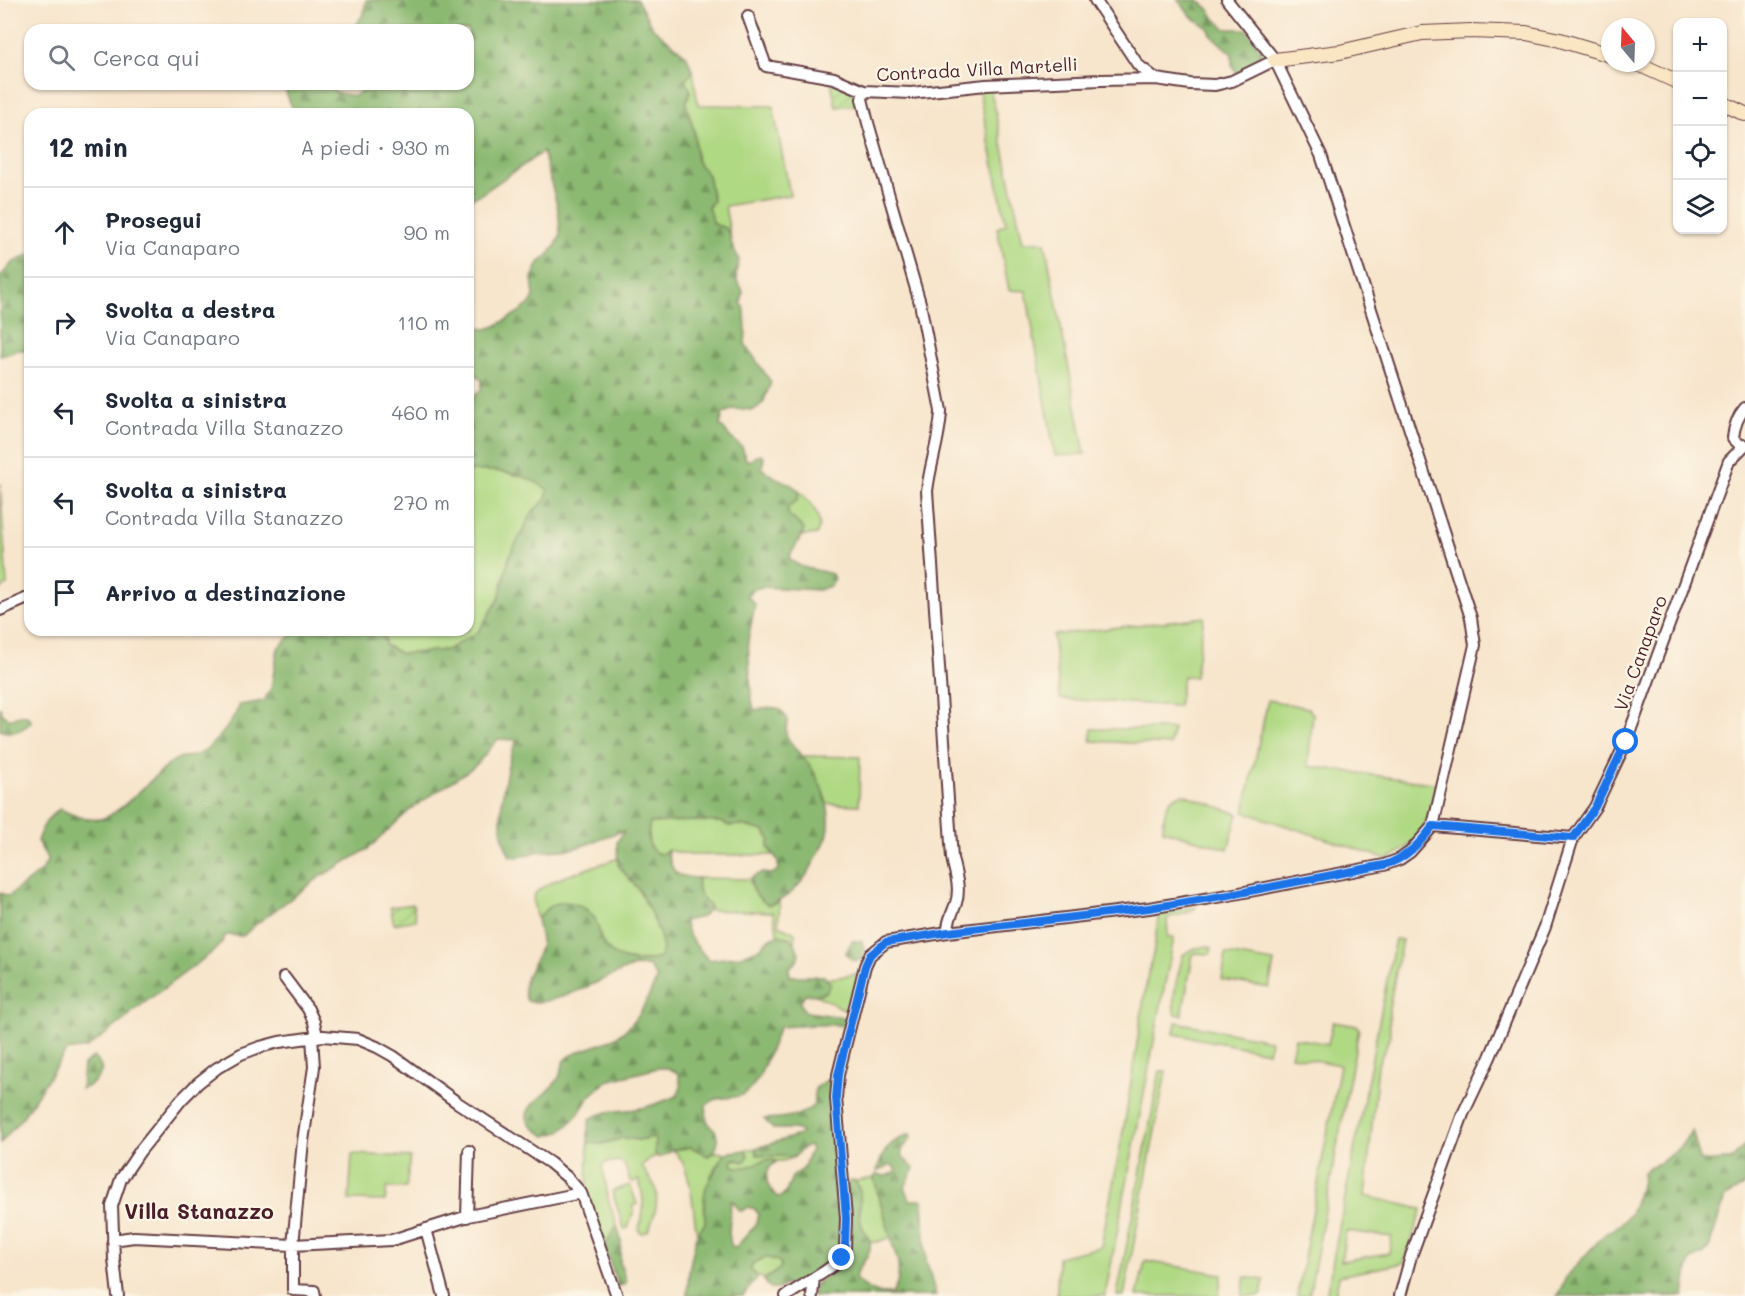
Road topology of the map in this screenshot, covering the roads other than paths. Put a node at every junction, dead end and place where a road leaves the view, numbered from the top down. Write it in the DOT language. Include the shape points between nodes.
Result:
graph roads {
  1 [pos="1095,0"];
  2 [pos="1227,0"];
  3 [pos="748,16"];
  4 [pos="1601,52"];
  5 [pos="1275,60"];
  6 [pos="1655,72"];
  7 [pos="1156,79"];
  8 [pos="1673,80"];
  9 [pos="864,91"];
  10 [pos="1727,105"];
  11 [pos="1745,114"];
  12 [pos="1745,408"];
  13 [pos="1744,446"];
  14 [pos="24,600"];
  15 [pos="0,610"];
  16 [pos="1433,826"];
  17 [pos="1573,838"];
  18 [pos="948,932"];
  19 [pos="284,977"];
  20 [pos="314,1037"];
  21 [pos="469,1151"];
  22 [pos="581,1193"];
  23 [pos="466,1216"];
  24 [pos="426,1230"];
  25 [pos="113,1240"];
  26 [pos="292,1245"];
  27 [pos="814,1278"];
  28 [pos="118,1296"];
  29 [pos="315,1296"];
  30 [pos="444,1296"];
  31 [pos="617,1296"];
  32 [pos="786,1296"];
  33 [pos="812,1296"];
  34 [pos="1400,1296"];
  1 -- 7 [label="street" via="1138,65"];
  2 -- 5 [label="street"];
  3 -- 9 [label="street, Contrada Villa Martelli" via="766,66 834,78"];
  4 -- 5 [label="street" via="1526,33 1471,31 1422,33 1340,52"];
  5 -- 7 [label="street, Contrada Villa Martelli" via="1215,85"];
  5 -- 16 [label="street" via="1321,155 1471,618 1475,645"];
  6 -- 8 [label="street"];
  7 -- 9 [label="street, Contrada Villa Martelli" via="997,85 911,93"];
  9 -- 18 [label="street" via="868,123 920,303 940,411 927,491 952,858 959,889"];
  10 -- 11 [label="street"];
  12 -- 13 [label="street, Via Canaparo" via="1733,438"];
  13 -- 17 [label="street, Via Canaparo" via="1728,461 1626,742 1595,807"];
  14 -- 15 [label="street"];
  16 -- 17 [label="street"];
  16 -- 18 [label="street" via="1410,852 1384,865 1149,908"];
  17 -- 34 [label="street, Via Canaparo" via="1545,927 1463,1114 1416,1239"];
  18 -- 27 [label="street" via="886,942 870,955 865,966 836,1098 845,1247 842,1258"];
  19 -- 20 [label="street" via="308,1010 314,1022"];
  20 -- 22 [label="street" via="358,1039 393,1056 550,1164"];
  20 -- 25 [label="street" via="279,1042 241,1054 217,1068 181,1100 121,1179 112,1206"];
  20 -- 26 [label="street" via="314,1067"];
  21 -- 23 [label="street"];
  22 -- 23 [label="street"];
  22 -- 31 [label="street"];
  23 -- 24 [label="street"];
  24 -- 26 [label="street" via="392,1240"];
  24 -- 30 [label="street"];
  25 -- 26 [label="street" via="134,1237"];
  25 -- 28 [label="street"];
  26 -- 29 [label="street" via="293,1290 314,1291"];
  27 -- 32 [label="street"];
  27 -- 33 [label="street"];
}
